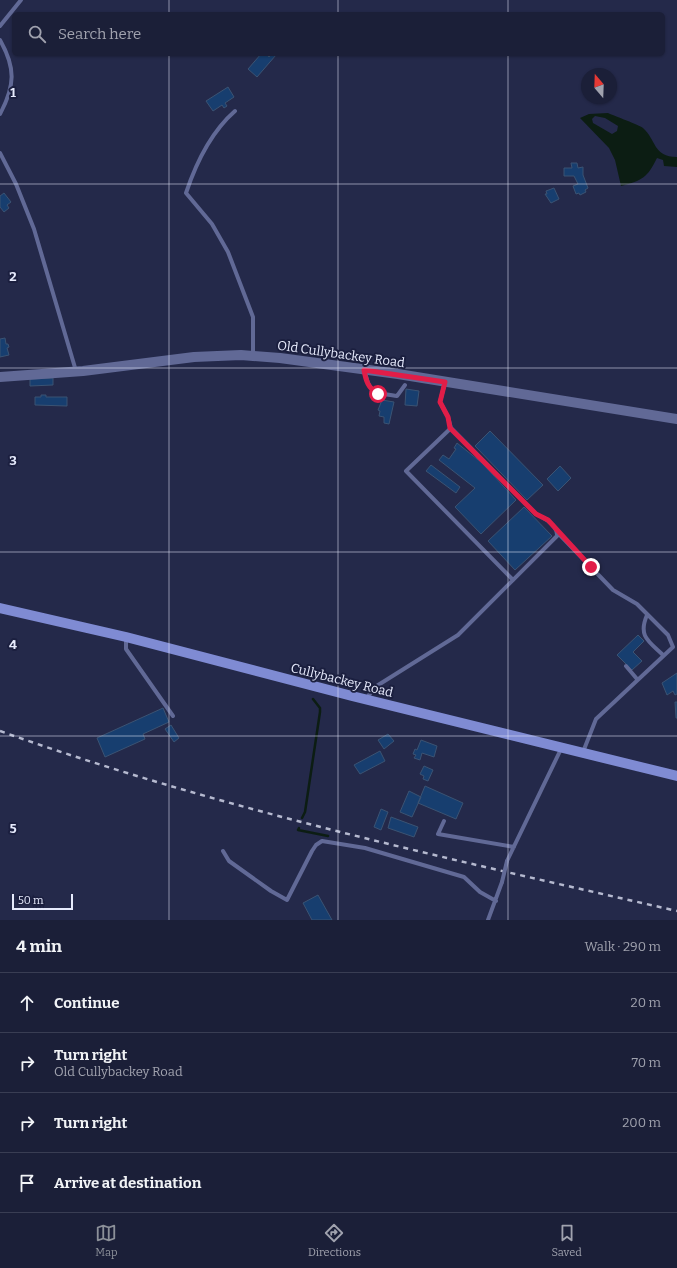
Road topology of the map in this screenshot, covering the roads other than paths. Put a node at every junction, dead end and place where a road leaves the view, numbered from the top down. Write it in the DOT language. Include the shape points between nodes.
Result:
graph roads {
  1 [pos="21,0"];
  2 [pos="0,26"];
  3 [pos="0,40"];
  4 [pos="235,111"];
  5 [pos="0,114"];
  6 [pos="0,153"];
  7 [pos="253,356"];
  8 [pos="364,370"];
  9 [pos="76,372"];
  10 [pos="0,377"];
  11 [pos="445,382"];
  12 [pos="405,385"];
  13 [pos="677,419"];
  14 [pos="450,428"];
  15 [pos="558,533"];
  16 [pos="513,580"];
  17 [pos="0,608"];
  18 [pos="648,615"];
  19 [pos="126,637"];
  20 [pos="672,643"];
  21 [pos="677,648"];
  22 [pos="663,655"];
  23 [pos="626,666"];
  24 [pos="637,679"];
  25 [pos="366,700"];
  26 [pos="173,716"];
  27 [pos="562,747"];
  28 [pos="583,752"];
  29 [pos="677,776"];
  30 [pos="444,821"];
  31 [pos="514,847"];
  32 [pos="223,851"];
  33 [pos="496,901"];
  34 [pos="488,920"];
  1 -- 2 [label="lane"];
  3 -- 5 [label="lane" via="10,61 12,79 9,97"];
  4 -- 7 [label="lane" via="222,122 194,168 186,193 212,224 228,252 253,318"];
  6 -- 9 [label="lane" via="34,229"];
  7 -- 8 [label="street, Old Cullybackey Road"];
  7 -- 9 [label="street, Old Cullybackey Road" via="194,357"];
  8 -- 11 [label="street, Old Cullybackey Road"];
  8 -- 12 [label="lane" via="368,384 378,394 397,396"];
  9 -- 10 [label="street, Old Cullybackey Road"];
  11 -- 13 [label="street, Old Cullybackey Road"];
  11 -- 14 [label="lane" via="440,402 448,417"];
  14 -- 15 [label="lane" via="536,514 548,520"];
  14 -- 16 [label="lane" via="406,471"];
  15 -- 16 [label="lane"];
  15 -- 18 [label="lane" via="613,590"];
  16 -- 25 [label="lane" via="458,635 375,686"];
  17 -- 19 [label="main road, Cullybackey Road"];
  18 -- 20 [label="lane" via="668,635"];
  18 -- 22 [label="lane" via="643,632"];
  19 -- 25 [label="main road, Cullybackey Road"];
  19 -- 26 [label="lane" via="126,649"];
  20 -- 21 [label="lane"];
  20 -- 22 [label="lane" via="673,647"];
  22 -- 24 [label="lane"];
  23 -- 24 [label="lane"];
  24 -- 28 [label="lane" via="596,719"];
  25 -- 27 [label="main road, Cullybackey Road"];
  27 -- 28 [label="main road, Cullybackey Road"];
  27 -- 31 [label="lane"];
  28 -- 29 [label="main road, Cullybackey Road"];
  30 -- 31 [label="lane" via="438,834"];
  31 -- 33 [label="lane, bridge" via="507,861"];
  32 -- 33 [label="lane" via="229,862 287,900 312,850 322,841 364,848 464,877 480,892"];
  33 -- 34 [label="lane"];
}
